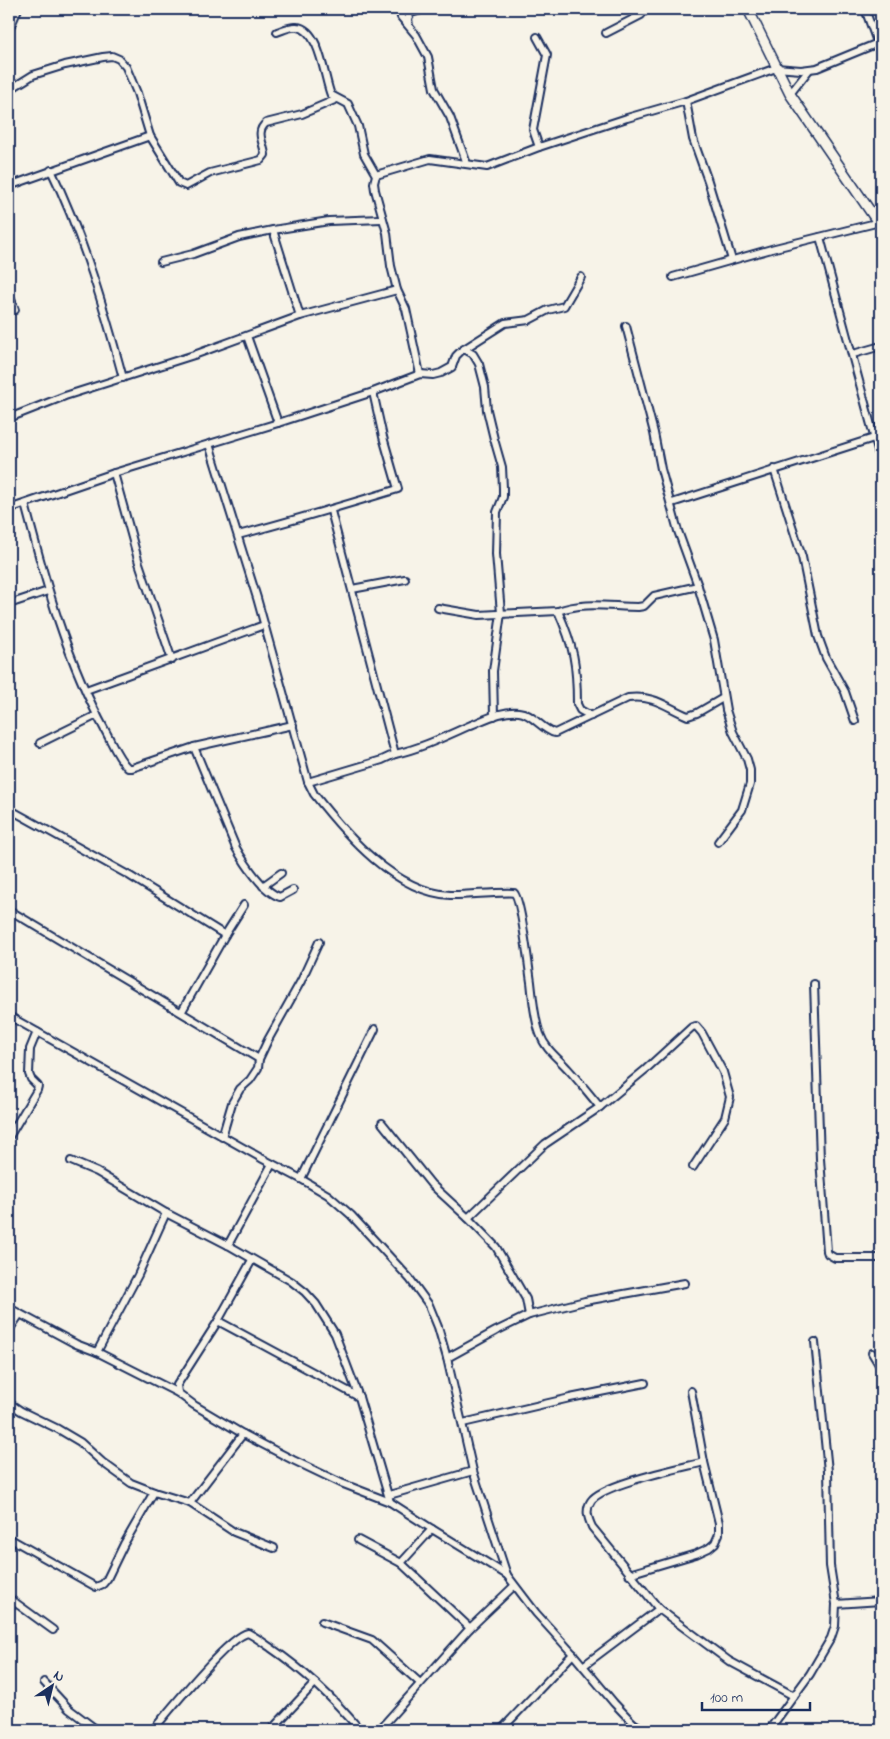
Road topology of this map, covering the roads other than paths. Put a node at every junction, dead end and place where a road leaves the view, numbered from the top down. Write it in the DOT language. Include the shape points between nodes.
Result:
graph roads {
  1 [pos="18,9"];
  2 [pos="398,9"];
  3 [pos="426,9"];
  4 [pos="646,9"];
  5 [pos="748,9"];
  6 [pos="865,9"];
  7 [pos="409,26"];
  8 [pos="9,30"];
  9 [pos="278,32"];
  10 [pos="606,33"];
  11 [pos="537,37"];
  12 [pos="878,43"];
  13 [pos="881,53"];
  14 [pos="776,68"];
  15 [pos="809,70"];
  16 [pos="9,90"];
  17 [pos="790,94"];
  18 [pos="337,99"];
  19 [pos="686,102"];
  20 [pos="150,136"];
  21 [pos="539,147"];
  22 [pos="467,164"];
  23 [pos="51,170"];
  24 [pos="376,175"];
  25 [pos="9,186"];
  26 [pos="382,219"];
  27 [pos="880,224"];
  28 [pos="273,230"];
  29 [pos="820,237"];
  30 [pos="732,260"];
  31 [pos="162,262"];
  32 [pos="582,277"];
  33 [pos="673,277"];
  34 [pos="397,290"];
  35 [pos="9,294"];
  36 [pos="15,310"];
  37 [pos="300,316"];
  38 [pos="626,326"];
  39 [pos="247,336"];
  40 [pos="881,346"];
  41 [pos="464,349"];
  42 [pos="853,354"];
  43 [pos="420,374"];
  44 [pos="123,378"];
  45 [pos="373,392"];
  46 [pos="9,418"];
  47 [pos="278,423"];
  48 [pos="874,438"];
  49 [pos="209,444"];
  50 [pos="881,462"];
  51 [pos="774,469"];
  52 [pos="114,473"];
  53 [pos="672,503"];
  54 [pos="25,504"];
  55 [pos="9,509"];
  56 [pos="331,511"];
  57 [pos="238,535"];
  58 [pos="405,580"];
  59 [pos="698,586"];
  60 [pos="352,589"];
  61 [pos="48,591"];
  62 [pos="9,604"];
  63 [pos="438,608"];
  64 [pos="558,611"];
  65 [pos="501,613"];
  66 [pos="264,625"];
  67 [pos="172,660"];
  68 [pos="86,690"];
  69 [pos="723,698"];
  70 [pos="97,715"];
  71 [pos="494,716"];
  72 [pos="591,716"];
  73 [pos="855,721"];
  74 [pos="292,725"];
  75 [pos="40,744"];
  76 [pos="194,747"];
  77 [pos="395,754"];
  78 [pos="308,782"];
  79 [pos="9,809"];
  80 [pos="718,842"];
  81 [pos="281,873"];
  82 [pos="263,886"];
  83 [pos="294,890"];
  84 [pos="244,905"];
  85 [pos="9,910"];
  86 [pos="225,935"];
  87 [pos="319,942"];
  88 [pos="814,984"];
  89 [pos="182,1011"];
  90 [pos="9,1016"];
  91 [pos="375,1030"];
  92 [pos="37,1032"];
  93 [pos="259,1059"];
  94 [pos="600,1107"];
  95 [pos="382,1123"];
  96 [pos="9,1137"];
  97 [pos="222,1137"];
  98 [pos="70,1161"];
  99 [pos="272,1164"];
  100 [pos="693,1167"];
  101 [pos="301,1178"];
  102 [pos="166,1213"];
  103 [pos="468,1218"];
  104 [pos="228,1245"];
  105 [pos="881,1258"];
  106 [pos="252,1260"];
  107 [pos="684,1283"];
  108 [pos="9,1308"];
  109 [pos="20,1314"];
  110 [pos="530,1315"];
  111 [pos="218,1320"];
  112 [pos="9,1330"];
  113 [pos="816,1342"];
  114 [pos="96,1352"];
  115 [pos="872,1353"];
  116 [pos="447,1358"];
  117 [pos="881,1368"];
  118 [pos="645,1383"];
  119 [pos="691,1391"];
  120 [pos="178,1393"];
  121 [pos="359,1397"];
  122 [pos="9,1403"];
  123 [pos="463,1423"];
  124 [pos="243,1434"];
  125 [pos="704,1462"];
  126 [pos="473,1470"];
  127 [pos="154,1492"];
  128 [pos="390,1498"];
  129 [pos="190,1503"];
  130 [pos="432,1529"];
  131 [pos="9,1538"];
  132 [pos="358,1540"];
  133 [pos="274,1548"];
  134 [pos="401,1563"];
  135 [pos="629,1574"];
  136 [pos="507,1575"];
  137 [pos="514,1586"];
  138 [pos="9,1598"];
  139 [pos="881,1601"];
  140 [pos="836,1604"];
  141 [pos="659,1609"];
  142 [pos="322,1622"];
  143 [pos="470,1628"];
  144 [pos="54,1630"];
  145 [pos="573,1654"];
  146 [pos="583,1666"];
  147 [pos="44,1682"];
  148 [pos="315,1683"];
  149 [pos="420,1683"];
  150 [pos="794,1696"];
  151 [pos="633,1723"];
  152 [pos="97,1730"];
  153 [pos="153,1730"];
  154 [pos="271,1730"];
  155 [pos="360,1730"];
  156 [pos="379,1730"];
  157 [pos="501,1730"];
  158 [pos="626,1730"];
  159 [pos="645,1730"];
  160 [pos="769,1730"];
  1 -- 8 [label="street"];
  2 -- 7 [label="street"];
  3 -- 7 [label="street" via="411,13"];
  4 -- 10 [label="street"];
  5 -- 14 [label="street"];
  6 -- 12 [label="street"];
  7 -- 22 [label="street" via="428,57 434,89 450,117"];
  9 -- 18 [label="street" via="292,27 307,31 321,56 331,95"];
  11 -- 21 [label="street" via="547,55 533,130"];
  12 -- 13 [label="street"];
  12 -- 15 [label="street"];
  14 -- 15 [label="street"];
  14 -- 17 [label="street"];
  14 -- 19 [label="street"];
  15 -- 17 [label="street"];
  16 -- 20 [label="street" via="33,75 112,56 126,67"];
  17 -- 27 [label="street"];
  18 -- 20 [label="street" via="302,114 266,123 260,133 265,155 261,160 210,173 186,186 179,183"];
  18 -- 24 [label="street" via="348,104 358,126 364,154"];
  19 -- 21 [label="street"];
  19 -- 30 [label="street" via="693,139"];
  20 -- 23 [label="street"];
  21 -- 22 [label="street" via="487,167"];
  22 -- 24 [label="street" via="430,160"];
  23 -- 25 [label="street"];
  23 -- 44 [label="street" via="78,234"];
  24 -- 26 [label="street" via="374,183"];
  26 -- 28 [label="street" via="329,221"];
  26 -- 34 [label="street"];
  27 -- 29 [label="street"];
  28 -- 31 [label="street" via="239,237"];
  28 -- 37 [label="street"];
  29 -- 30 [label="street"];
  29 -- 42 [label="street"];
  30 -- 33 [label="street"];
  32 -- 41 [label="street" via="564,306 529,320 505,323"];
  34 -- 37 [label="street"];
  34 -- 43 [label="street" via="406,309"];
  35 -- 36 [label="street"];
  37 -- 39 [label="street"];
  38 -- 53 [label="street"];
  39 -- 44 [label="street"];
  39 -- 47 [label="street"];
  40 -- 42 [label="street"];
  41 -- 43 [label="street" via="447,371"];
  41 -- 65 [label="street" via="473,354 479,364 502,467 503,497 497,512 496,554"];
  42 -- 48 [label="street"];
  43 -- 45 [label="street"];
  44 -- 46 [label="street"];
  45 -- 47 [label="street"];
  45 -- 56 [label="street" via="398,489"];
  47 -- 49 [label="street"];
  48 -- 50 [label="street"];
  48 -- 51 [label="street"];
  49 -- 52 [label="street"];
  49 -- 57 [label="street"];
  51 -- 53 [label="street"];
  51 -- 73 [label="street" via="802,557 818,636"];
  52 -- 54 [label="street"];
  52 -- 67 [label="street" via="139,563"];
  53 -- 59 [label="street" via="678,531"];
  54 -- 55 [label="street"];
  54 -- 61 [label="street"];
  56 -- 57 [label="street"];
  56 -- 60 [label="street"];
  57 -- 66 [label="street"];
  58 -- 60 [label="street"];
  59 -- 64 [label="street" via="654,596 638,608 594,605"];
  59 -- 69 [label="street" via="714,640"];
  60 -- 77 [label="street"];
  61 -- 62 [label="street"];
  61 -- 68 [label="street" via="69,653"];
  63 -- 65 [label="street" via="471,614"];
  64 -- 65 [label="street"];
  64 -- 72 [label="street" via="574,657 577,704 580,710"];
  65 -- 71 [label="street" via="493,672"];
  66 -- 67 [label="street"];
  66 -- 74 [label="street"];
  67 -- 68 [label="street"];
  68 -- 70 [label="street"];
  69 -- 72 [label="street" via="688,716 659,701 637,697 628,698"];
  69 -- 80 [label="street" via="733,732 747,759 750,784 742,810"];
  70 -- 75 [label="street"];
  70 -- 76 [label="street" via="128,768"];
  71 -- 72 [label="street" via="518,711 555,734"];
  71 -- 77 [label="street" via="413,750"];
  74 -- 76 [label="street"];
  74 -- 78 [label="street"];
  76 -- 82 [label="street" via="236,848"];
  77 -- 78 [label="street"];
  78 -- 94 [label="street" via="322,805 372,858 405,881 429,893 514,894 521,916 540,1035 548,1050"];
  79 -- 86 [label="street" via="130,876"];
  81 -- 82 [label="street"];
  82 -- 83 [label="street" via="280,897"];
  84 -- 86 [label="street"];
  85 -- 89 [label="street"];
  86 -- 89 [label="street"];
  87 -- 93 [label="street"];
  88 -- 105 [label="street" via="820,1159 827,1251 835,1258"];
  89 -- 93 [label="street"];
  90 -- 92 [label="street"];
  91 -- 101 [label="street"];
  92 -- 96 [label="street" via="30,1049 29,1067 37,1090"];
  92 -- 97 [label="street"];
  93 -- 97 [label="street" via="258,1068 232,1103"];
  94 -- 100 [label="street" via="692,1027 698,1027 724,1072 730,1097 725,1118"];
  94 -- 103 [label="street" via="545,1144"];
  95 -- 103 [label="street" via="431,1184"];
  97 -- 99 [label="street"];
  98 -- 102 [label="street" via="97,1172"];
  99 -- 101 [label="street"];
  99 -- 104 [label="street"];
  101 -- 116 [label="street" via="351,1215 410,1279 429,1305"];
  102 -- 104 [label="street"];
  102 -- 114 [label="street" via="138,1275"];
  103 -- 110 [label="street" via="496,1247 526,1299"];
  104 -- 106 [label="street"];
  106 -- 111 [label="street"];
  106 -- 121 [label="street" via="291,1281 316,1304 335,1334"];
  107 -- 110 [label="street" via="585,1301"];
  108 -- 109 [label="street"];
  109 -- 112 [label="street"];
  109 -- 114 [label="street"];
  110 -- 116 [label="street"];
  111 -- 120 [label="street" via="177,1385"];
  111 -- 121 [label="street"];
  113 -- 140 [label="street" via="828,1471 830,1566"];
  114 -- 120 [label="street"];
  115 -- 117 [label="street"];
  116 -- 123 [label="street"];
  118 -- 123 [label="street"];
  119 -- 125 [label="street"];
  120 -- 124 [label="street"];
  121 -- 128 [label="street"];
  122 -- 127 [label="street" via="80,1442 130,1483"];
  123 -- 126 [label="street"];
  124 -- 128 [label="street" via="342,1483"];
  124 -- 129 [label="street"];
  125 -- 135 [label="street" via="719,1523 715,1543 696,1554"];
  125 -- 135 [label="street" via="608,1489 591,1500 587,1508 592,1527"];
  126 -- 128 [label="street"];
  126 -- 136 [label="street"];
  127 -- 129 [label="street"];
  127 -- 131 [label="street" via="107,1579 96,1587"];
  128 -- 130 [label="street"];
  129 -- 133 [label="street" via="234,1532"];
  130 -- 134 [label="street"];
  130 -- 136 [label="street"];
  132 -- 134 [label="street"];
  134 -- 143 [label="street"];
  135 -- 141 [label="street"];
  136 -- 137 [label="street"];
  137 -- 143 [label="street"];
  137 -- 145 [label="street"];
  138 -- 144 [label="street"];
  139 -- 140 [label="street"];
  140 -- 150 [label="street" via="831,1638"];
  141 -- 146 [label="street"];
  141 -- 150 [label="street" via="729,1661"];
  142 -- 149 [label="street" via="372,1640"];
  143 -- 149 [label="street"];
  145 -- 146 [label="street"];
  145 -- 157 [label="street"];
  146 -- 151 [label="street"];
  147 -- 152 [label="street" via="70,1709"];
  148 -- 153 [label="street" via="252,1635 245,1634 222,1653"];
  148 -- 154 [label="street"];
  148 -- 155 [label="street"];
  149 -- 156 [label="street"];
  150 -- 160 [label="street"];
  151 -- 158 [label="street"];
  151 -- 159 [label="street"];
}
